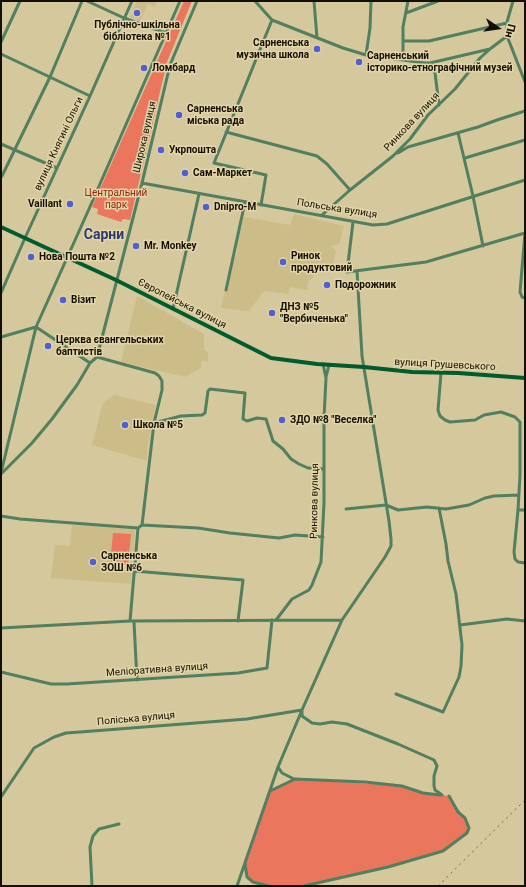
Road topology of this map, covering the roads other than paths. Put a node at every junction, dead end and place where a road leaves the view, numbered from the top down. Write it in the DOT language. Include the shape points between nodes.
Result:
graph roads {
  1 [pos="20,1"];
  2 [pos="82,1"];
  3 [pos="87,1"];
  4 [pos="132,1"];
  5 [pos="180,1"];
  6 [pos="198,1"];
  7 [pos="255,1"];
  8 [pos="314,1"];
  9 [pos="371,1"];
  10 [pos="408,1"];
  11 [pos="438,1"];
  12 [pos="513,1"];
  13 [pos="406,13"];
  14 [pos="124,18"];
  15 [pos="272,20"];
  16 [pos="507,23"];
  17 [pos="166,33"];
  18 [pos="507,36"];
  19 [pos="317,38"];
  20 [pos="403,41"];
  21 [pos="1,42"];
  22 [pos="490,48"];
  23 [pos="1,54"];
  24 [pos="366,55"];
  25 [pos="403,60"];
  26 [pos="430,63"];
  27 [pos="50,77"];
  28 [pos="525,82"];
  29 [pos="90,96"];
  30 [pos="439,105"];
  31 [pos="525,111"];
  32 [pos="226,132"];
  33 [pos="458,133"];
  34 [pos="525,140"];
  35 [pos="1,144"];
  36 [pos="14,150"];
  37 [pos="393,156"];
  38 [pos="465,158"];
  39 [pos="57,168"];
  40 [pos="2,176"];
  41 [pos="525,180"];
  42 [pos="142,184"];
  43 [pos="350,190"];
  44 [pos="199,194"];
  45 [pos="473,196"];
  46 [pos="245,202"];
  47 [pos="261,205"];
  48 [pos="321,215"];
  49 [pos="353,222"];
  50 [pos="1,227"];
  51 [pos="525,233"];
  52 [pos="25,238"];
  53 [pos="483,246"];
  54 [pos="67,258"];
  55 [pos="358,271"];
  56 [pos="116,280"];
  57 [pos="226,290"];
  58 [pos="1,294"];
  59 [pos="524,297"];
  60 [pos="173,309"];
  61 [pos="36,327"];
  62 [pos="1,337"];
  63 [pos="97,357"];
  64 [pos="90,363"];
  65 [pos="323,364"];
  66 [pos="329,365"];
  67 [pos="364,367"];
  68 [pos="441,373"];
  69 [pos="326,378"];
  70 [pos="525,378"];
  71 [pos="154,423"];
  72 [pos="520,448"];
  73 [pos="525,451"];
  74 [pos="323,469"];
  75 [pos="1,474"];
  76 [pos="519,494"];
  77 [pos="386,505"];
  78 [pos="439,508"];
  79 [pos="346,509"];
  80 [pos="518,510"];
  81 [pos="525,510"];
  82 [pos="1,516"];
  83 [pos="142,524"];
  84 [pos="138,528"];
  85 [pos="323,537"];
  86 [pos="525,563"];
  87 [pos="134,572"];
  88 [pos="274,620"];
  89 [pos="342,620"];
  90 [pos="238,621"];
  91 [pos="525,621"];
  92 [pos="132,622"];
  93 [pos="460,625"];
  94 [pos="1,628"];
  95 [pos="1,672"];
  96 [pos="137,680"];
  97 [pos="396,694"];
  98 [pos="302,710"];
  99 [pos="278,767"];
  100 [pos="294,779"];
  101 [pos="270,791"];
  102 [pos="449,796"];
  103 [pos="1,797"];
  104 [pos="119,824"];
  105 [pos="245,862"];
  106 [pos="92,886"];
  107 [pos="237,886"];
  108 [pos="268,886"];
  109 [pos="304,886"];
  1 -- 21 [label="street"];
  2 -- 27 [label="street"];
  3 -- 14 [label="street"];
  4 -- 14 [label="street, вулиця Княгині Ольги"];
  5 -- 17 [label="street, Широка вулиця"];
  6 -- 42 [label="street, Широка вулиця" via="170,65"];
  7 -- 15 [label="street"];
  8 -- 19 [label="street"];
  9 -- 24 [label="street"];
  10 -- 13 [label="street"];
  11 -- 13 [label="street"];
  12 -- 16 [label="street"];
  13 -- 20 [label="street"];
  14 -- 17 [label="street"];
  14 -- 29 [label="street, вулиця Княгині Ольги"];
  15 -- 19 [label="street"];
  15 -- 32 [label="street"];
  16 -- 18 [label="street"];
  16 -- 20 [label="street" via="429,40"];
  17 -- 54 [label="street, Широка вулиця"];
  18 -- 22 [label="street"];
  18 -- 28 [label="street"];
  19 -- 24 [label="street"];
  20 -- 25 [label="street"];
  22 -- 26 [label="street"];
  22 -- 30 [label="street, Ринкова вулиця"];
  23 -- 27 [label="street"];
  24 -- 25 [label="street"];
  25 -- 26 [label="street"];
  26 -- 30 [label="street" via="435,73"];
  27 -- 29 [label="street"];
  27 -- 36 [label="street"];
  29 -- 39 [label="street, вулиця Княгині Ольги"];
  30 -- 37 [label="street, Ринкова вулиця"];
  31 -- 33 [label="street"];
  32 -- 43 [label="street" via="316,156 327,164"];
  32 -- 47 [label="street" via="214,163 266,175"];
  33 -- 37 [label="street" via="408,147"];
  33 -- 38 [label="street"];
  34 -- 38 [label="street"];
  35 -- 36 [label="street"];
  36 -- 39 [label="street"];
  36 -- 40 [label="street"];
  37 -- 43 [label="street, Ринкова вулиця"];
  38 -- 45 [label="street"];
  39 -- 52 [label="street, вулиця Княгині Ольги"];
  41 -- 45 [label="street, Польська вулиця"];
  42 -- 44 [label="street, Польська вулиця"];
  42 -- 56 [label="street, Широка вулиця"];
  43 -- 48 [label="street, Ринкова вулиця"];
  44 -- 46 [label="street, Польська вулиця"];
  44 -- 60 [label="street"];
  45 -- 49 [label="street, Польська вулиця" via="387,224"];
  45 -- 53 [label="street"];
  46 -- 47 [label="street, Польська вулиця"];
  46 -- 57 [label="street"];
  47 -- 48 [label="street, Польська вулиця"];
  48 -- 49 [label="street, Польська вулиця"];
  49 -- 55 [label="street" via="347,272"];
  50 -- 52 [label="main road, Європейська вулиця"];
  51 -- 53 [label="street"];
  51 -- 59 [label="street" via="520,292"];
  52 -- 54 [label="main road, Європейська вулиця"];
  52 -- 58 [label="street, вулиця Княгині Ольги"];
  53 -- 55 [label="street" via="426,262"];
  54 -- 56 [label="main road, Європейська вулиця"];
  54 -- 61 [label="street, Широка вулиця"];
  55 -- 67 [label="street"];
  56 -- 60 [label="main road, Європейська вулиця"];
  56 -- 63 [label="street, Широка вулиця"];
  60 -- 65 [label="main road, Європейська вулиця" via="272,358"];
  61 -- 62 [label="street"];
  61 -- 64 [label="street"];
  61 -- 75 [label="street, Широка вулиця"];
  63 -- 64 [label="street"];
  63 -- 71 [label="street" via="159,376 162,390"];
  64 -- 75 [label="street" via="52,419"];
  65 -- 66 [label="main road, Європейська вулиця"];
  65 -- 69 [label="street, Ринкова вулиця"];
  66 -- 67 [label="main road, Європейська вулиця"];
  66 -- 69 [label="street"];
  67 -- 68 [label="main road, вулиця Грушевського"];
  67 -- 77 [label="street"];
  68 -- 70 [label="main road, вулиця Грушевського"];
  68 -- 72 [label="street" via="438,410 440,416 450,422 476,420 501,412 510,415 520,422"];
  69 -- 74 [label="street, Ринкова вулиця"];
  71 -- 74 [label="street" via="181,416 202,415 205,413 210,389 245,393 243,419 266,419 273,441 291,458 308,468"];
  71 -- 83 [label="street"];
  72 -- 73 [label="street"];
  72 -- 76 [label="street"];
  74 -- 85 [label="street, Ринкова вулиця"];
  76 -- 78 [label="street" via="494,496 469,505"];
  76 -- 80 [label="street"];
  77 -- 78 [label="street" via="398,510"];
  77 -- 79 [label="street"];
  77 -- 89 [label="street" via="392,539 389,551"];
  78 -- 93 [label="street"];
  80 -- 81 [label="street"];
  80 -- 86 [label="street" via="514,552 515,559"];
  82 -- 84 [label="street"];
  83 -- 84 [label="street"];
  83 -- 85 [label="street" via="279,538 295,535"];
  84 -- 87 [label="street"];
  85 -- 88 [label="street, Ринкова вулиця" via="321,562 312,585 309,590 292,599"];
  87 -- 90 [label="street" via="242,580"];
  87 -- 92 [label="street"];
  88 -- 89 [label="street"];
  88 -- 90 [label="street"];
  88 -- 96 [label="street, Меліоративна вулиця" via="267,668 238,673"];
  89 -- 98 [label="street"];
  90 -- 92 [label="street"];
  91 -- 93 [label="street" via="507,619"];
  92 -- 94 [label="street"];
  92 -- 96 [label="street"];
  93 -- 97 [label="street" via="461,666 442,712"];
  95 -- 96 [label="street, Меліоративна вулиця" via="51,684"];
  98 -- 99 [label="street"];
  98 -- 100 [label="street" via="302,716 312,723 347,724 434,760 437,766 434,786 442,795 423,793 402,786 365,782"];
  98 -- 103 [label="street, Поліська вулиця" via="247,719 73,733 54,737 34,748"];
  99 -- 100 [label="street" via="282,773"];
  99 -- 101 [label="street"];
  100 -- 101 [label="street"];
  101 -- 105 [label="street"];
  102 -- 109 [label="street" via="469,828 467,833 443,851 388,867"];
  104 -- 106 [label="street" via="99,829 93,836 90,847"];
  105 -- 107 [label="street"];
  105 -- 108 [label="street" via="247,877 253,882"];
}
